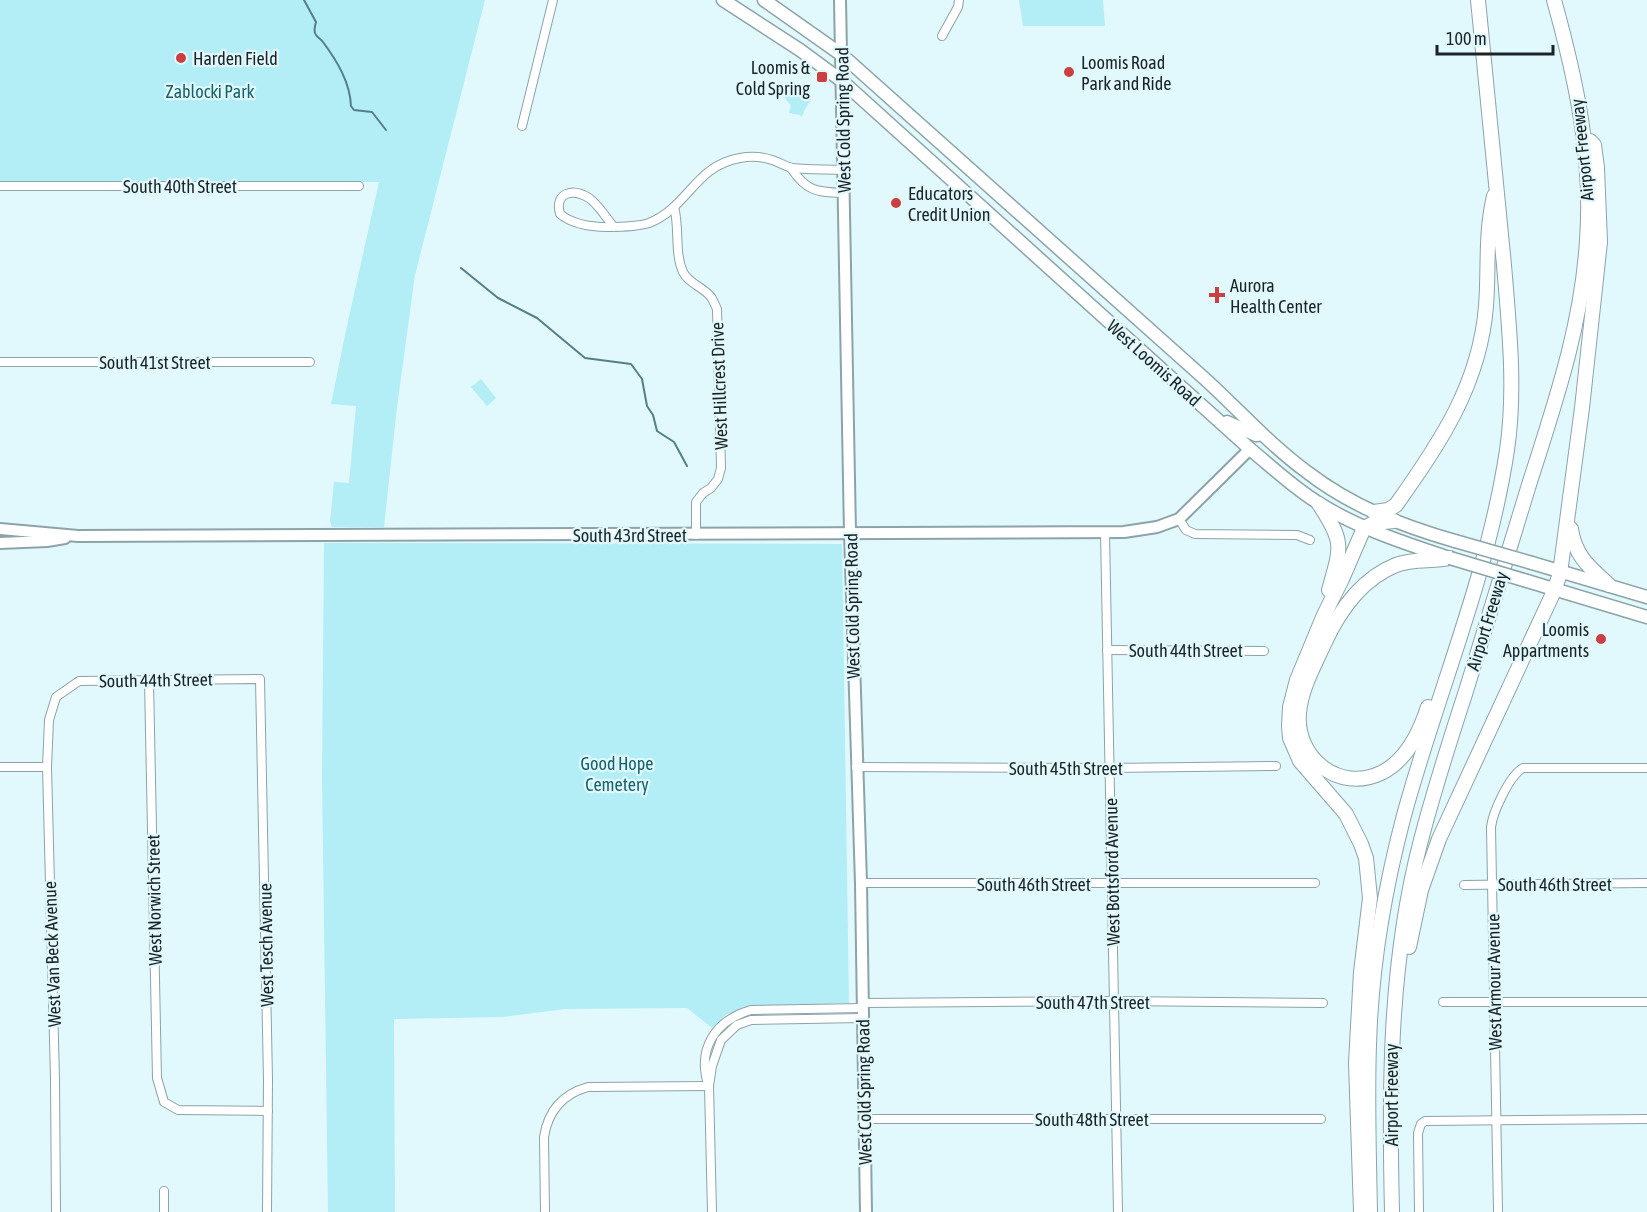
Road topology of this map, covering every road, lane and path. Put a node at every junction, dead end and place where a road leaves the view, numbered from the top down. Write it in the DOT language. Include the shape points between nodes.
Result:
graph roads {
  1 [pos="553,0"];
  2 [pos="723,0"];
  3 [pos="764,0"];
  4 [pos="840,0"];
  5 [pos="959,0"];
  6 [pos="1478,0"];
  7 [pos="1554,0"];
  8 [pos="942,36"];
  9 [pos="842,55"];
  10 [pos="842,81"];
  11 [pos="522,126"];
  12 [pos="1584,134"];
  13 [pos="790,168"];
  14 [pos="844,170"];
  15 [pos="1497,185"];
  16 [pos="0,186"];
  17 [pos="359,186"];
  18 [pos="844,193"];
  19 [pos="674,207"];
  20 [pos="614,227"];
  21 [pos="1054,244"];
  22 [pos="1041,261"];
  23 [pos="0,362"];
  24 [pos="310,362"];
  25 [pos="1208,412"];
  26 [pos="1262,434"];
  27 [pos="1250,449"];
  28 [pos="1296,464"];
  29 [pos="1319,504"];
  30 [pos="1374,512"];
  31 [pos="1569,515"];
  32 [pos="1179,519"];
  33 [pos="1394,521"];
  34 [pos="1364,528"];
  35 [pos="0,529"];
  36 [pos="1105,532"];
  37 [pos="850,533"];
  38 [pos="696,535"];
  39 [pos="78,536"];
  40 [pos="1310,540"];
  41 [pos="0,543"];
  42 [pos="1450,558"];
  43 [pos="1560,573"];
  44 [pos="1608,585"];
  45 [pos="1555,589"];
  46 [pos="1647,597"];
  47 [pos="1470,603"];
  48 [pos="1324,615"];
  49 [pos="1647,617"];
  50 [pos="1107,650"];
  51 [pos="1264,651"];
  52 [pos="260,679"];
  53 [pos="149,681"];
  54 [pos="56,697"];
  55 [pos="1276,766"];
  56 [pos="0,767"];
  57 [pos="47,767"];
  58 [pos="856,767"];
  59 [pos="1110,768"];
  60 [pos="1647,768"];
  61 [pos="861,883"];
  62 [pos="1315,883"];
  63 [pos="1647,883"];
  64 [pos="1112,884"];
  65 [pos="1492,884"];
  66 [pos="1464,885"];
  67 [pos="1114,1001"];
  68 [pos="1443,1002"];
  69 [pos="1495,1002"];
  70 [pos="1647,1002"];
  71 [pos="1323,1003"];
  72 [pos="751,1010"];
  73 [pos="863,1010"];
  74 [pos="751,1020"];
  75 [pos="1390,1067"];
  76 [pos="709,1086"];
  77 [pos="268,1111"];
  78 [pos="863,1119"];
  79 [pos="1117,1119"];
  80 [pos="1321,1119"];
  81 [pos="1496,1119"];
  82 [pos="1647,1119"];
  83 [pos="164,1191"];
  84 [pos="56,1212"];
  85 [pos="164,1212"];
  86 [pos="267,1212"];
  87 [pos="545,1212"];
  88 [pos="712,1212"];
  89 [pos="866,1212"];
  90 [pos="1118,1212"];
  91 [pos="1361,1212"];
  92 [pos="1370,1212"];
  93 [pos="1392,1212"];
  94 [pos="1419,1212"];
  95 [pos="1497,1212"];
  1 -- 11 [label="street"];
  2 -- 10 [label="main road, West Loomis Road"];
  3 -- 9 [label="main road, West Loomis Road"];
  4 -- 9 [label="main road, West Cold Spring Road"];
  5 -- 8 [label="street"];
  6 -- 15 [label="highway, Airport Freeway"];
  7 -- 12 [label="highway, Airport Freeway"];
  9 -- 10 [label="main road, West Cold Spring Road"];
  9 -- 21 [label="main road, West Loomis Road"];
  10 -- 14 [label="main road, West Cold Spring Road"];
  10 -- 22 [label="main road, West Loomis Road"];
  12 -- 31 [label="highway" via="1594,145 1600,242"];
  12 -- 75 [label="highway, Airport Freeway" via="1588,237 1578,315 1555,404 1421,839 1404,916"];
  13 -- 14 [label="street"];
  13 -- 18 [label="street" via="810,189"];
  13 -- 19 [label="street" via="760,158 741,157 721,163 700,177"];
  14 -- 18 [label="main road, West Cold Spring Road"];
  15 -- 30 [label="highway" via="1488,219 1486,306 1480,344 1461,403 1444,436 1396,505"];
  15 -- 47 [label="highway, Airport Freeway" via="1512,395 1508,448 1495,519"];
  16 -- 17 [label="street, South 40th Street"];
  18 -- 37 [label="main road, West Cold Spring Road"];
  19 -- 20 [label="street" via="649,222"];
  19 -- 38 [label="street, West Hillcrest Drive" via="684,274 711,297 717,309 721,468 718,479 696,502"];
  20 -- 20 [label="street" via="566,219 560,214 559,201 567,193 589,198"];
  21 -- 22 [label="main road"];
  21 -- 26 [label="main road, West Loomis Road"];
  22 -- 25 [label="main road, West Loomis Road"];
  23 -- 24 [label="street, South 41st Street"];
  25 -- 26 [label="main road" via="1240,429"];
  25 -- 27 [label="main road, West Loomis Road"];
  26 -- 28 [label="main road, West Loomis Road"];
  27 -- 28 [label="main road" via="1263,448"];
  27 -- 29 [label="main road, West Loomis Road"];
  27 -- 32 [label="main road, South 43rd Street"];
  28 -- 30 [label="main road, West Loomis Road"];
  29 -- 34 [label="main road, West Loomis Road"];
  29 -- 48 [label="highway" via="1339,545 1339,561"];
  30 -- 33 [label="main road, West Loomis Road"];
  31 -- 43 [label="highway"];
  31 -- 44 [label="highway" via="1577,552"];
  32 -- 36 [label="main road, South 43rd Street" via="1147,530"];
  32 -- 40 [label="street" via="1186,530 1195,534 1297,535"];
  33 -- 34 [label="highway"];
  33 -- 43 [label="main road, West Loomis Road, bridge"];
  34 -- 42 [label="main road, West Loomis Road"];
  34 -- 48 [label="highway"];
  35 -- 39 [label="main road, South 43rd Street"];
  36 -- 37 [label="main road, South 43rd Street"];
  36 -- 50 [label="street, West Bottsford Avenue"];
  37 -- 38 [label="main road, South 43rd Street"];
  37 -- 58 [label="main road, West Cold Spring Road"];
  38 -- 39 [label="main road, South 43rd Street"];
  39 -- 41 [label="main road, South 43rd Street"];
  42 -- 45 [label="main road, West Loomis Road, bridge"];
  42 -- 47 [label="highway" via="1397,564 1361,587 1340,614 1306,685 1299,714 1301,737 1319,766 1340,777 1364,778 1381,773 1403,755 1422,725 1456,626"];
  43 -- 44 [label="main road, West Loomis Road"];
  43 -- 45 [label="highway"];
  44 -- 46 [label="main road, West Loomis Road"];
  45 -- 49 [label="main road, West Loomis Road"];
  45 -- 75 [label="highway" via="1430,861 1410,939 1399,1045"];
  47 -- 92 [label="highway, Airport Freeway" via="1403,820 1377,944 1369,1043"];
  48 -- 91 [label="highway" via="1292,697 1289,726 1300,760 1346,814 1366,858 1370,898 1360,972 1356,1063"];
  50 -- 51 [label="street, South 44th Street"];
  50 -- 59 [label="street, West Bottsford Avenue"];
  52 -- 53 [label="street, South 44th Street"];
  52 -- 77 [label="street, West Tesch Avenue"];
  53 -- 54 [label="street, South 44th Street" via="79,681"];
  53 -- 77 [label="street, West Norwich Street" via="158,1078 164,1101 178,1110"];
  54 -- 57 [label="street, West Van Beck Avenue" via="49,720"];
  55 -- 59 [label="street, South 45th Street"];
  56 -- 57 [label="street"];
  57 -- 84 [label="street, West Van Beck Avenue"];
  58 -- 59 [label="street, South 45th Street"];
  58 -- 61 [label="main road, West Cold Spring Road"];
  59 -- 64 [label="street, West Bottsford Avenue"];
  60 -- 65 [label="street, West Armour Avenue" via="1520,770 1493,817"];
  61 -- 64 [label="street, South 46th Street"];
  61 -- 73 [label="main road, West Cold Spring Road"];
  62 -- 64 [label="street, South 46th Street"];
  63 -- 65 [label="street, South 46th Street"];
  64 -- 67 [label="street, West Bottsford Avenue"];
  65 -- 66 [label="street, South 46th Street"];
  65 -- 69 [label="street, West Armour Avenue"];
  67 -- 71 [label="street, South 47th Street"];
  67 -- 73 [label="street, South 47th Street"];
  67 -- 79 [label="street, West Bottsford Avenue"];
  68 -- 69 [label="street"];
  69 -- 70 [label="street"];
  69 -- 81 [label="street, West Armour Avenue"];
  72 -- 73 [label="street"];
  72 -- 74 [label="street"];
  72 -- 76 [label="street" via="727,1019 712,1036 704,1072"];
  73 -- 74 [label="street"];
  73 -- 78 [label="main road, West Cold Spring Road"];
  74 -- 76 [label="street" via="737,1025 721,1040"];
  75 -- 93 [label="highway, Airport Freeway"];
  76 -- 87 [label="street" via="588,1087 566,1096 546,1125"];
  76 -- 88 [label="street"];
  77 -- 86 [label="street, West Tesch Avenue"];
  78 -- 79 [label="street, South 48th Street"];
  78 -- 89 [label="main road, West Cold Spring Road"];
  79 -- 80 [label="street, South 48th Street"];
  79 -- 90 [label="street, West Bottsford Avenue"];
  81 -- 82 [label="street"];
  81 -- 94 [label="street" via="1427,1120 1421,1124"];
  81 -- 95 [label="street, West Armour Avenue"];
  83 -- 85 [label="street"];
}
